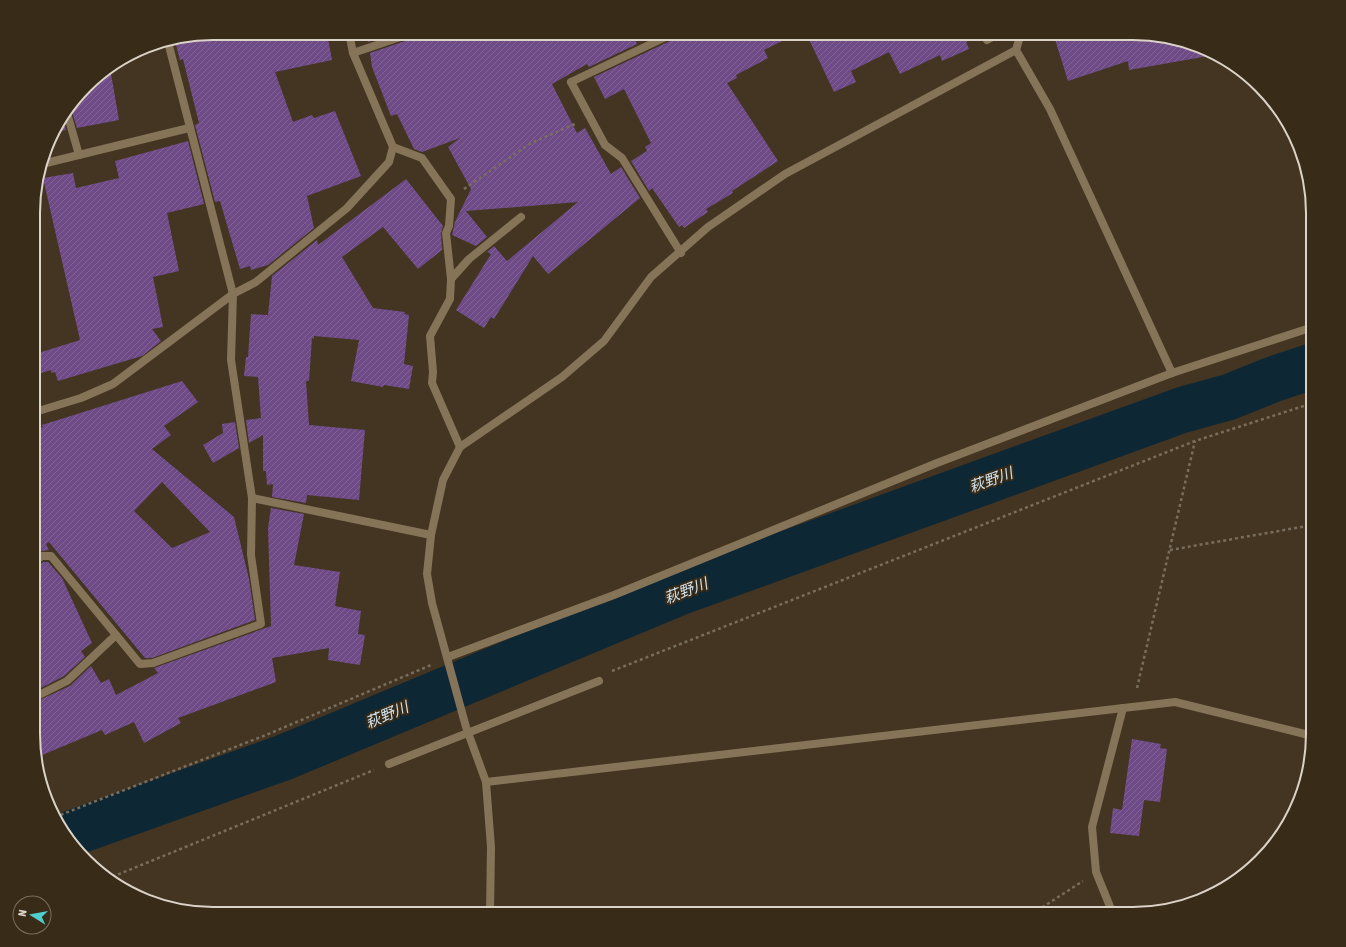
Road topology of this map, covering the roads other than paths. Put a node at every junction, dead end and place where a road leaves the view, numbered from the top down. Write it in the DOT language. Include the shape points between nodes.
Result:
graph roads {
  1 [pos="350,40"];
  2 [pos="392,40"];
  3 [pos="659,40"];
  4 [pos="1019,40"];
  5 [pos="169,46"];
  6 [pos="1016,50"];
  7 [pos="353,54"];
  8 [pos="68,118"];
  9 [pos="189,128"];
  10 [pos="393,147"];
  11 [pos="79,155"];
  12 [pos="48,163"];
  13 [pos="522,217"];
  14 [pos="681,252"];
  15 [pos="451,279"];
  16 [pos="233,294"];
  17 [pos="1306,329"];
  18 [pos="1172,373"];
  19 [pos="40,410"];
  20 [pos="460,447"];
  21 [pos="252,498"];
  22 [pos="431,535"];
  23 [pos="40,557"];
  24 [pos="116,635"];
  25 [pos="448,657"];
  26 [pos="599,681"];
  27 [pos="40,694"];
  28 [pos="1123,708"];
  29 [pos="467,730"];
  30 [pos="1306,734"];
  31 [pos="389,764"];
  32 [pos="486,782"];
  33 [pos="490,907"];
  34 [pos="1110,907"];
  1 -- 7 [label="street"];
  2 -- 7 [label="street"];
  3 -- 14 [label="street" via="571,82 605,145 622,158"];
  4 -- 6 [label="street"];
  5 -- 9 [label="street"];
  6 -- 14 [label="street" via="785,174 708,227"];
  6 -- 18 [label="street" via="1050,109"];
  7 -- 10 [label="street"];
  8 -- 11 [label="street"];
  9 -- 11 [label="street"];
  9 -- 16 [label="street"];
  10 -- 15 [label="street" via="422,158 451,199 446,233"];
  10 -- 16 [label="street" via="389,162 346,208 256,282"];
  11 -- 12 [label="street"];
  13 -- 15 [label="street" via="469,259"];
  14 -- 20 [label="street" via="651,277 604,340 568,372"];
  15 -- 20 [label="street" via="450,299 430,336 432,383"];
  16 -- 19 [label="street" via="113,384 81,398"];
  16 -- 21 [label="street" via="231,360"];
  17 -- 18 [label="street"];
  18 -- 25 [label="street" via="937,463 614,595"];
  20 -- 22 [label="street" via="443,480"];
  21 -- 22 [label="street"];
  21 -- 24 [label="street" via="251,555 261,624 153,664 140,664"];
  22 -- 25 [label="street" via="427,574 432,603"];
  23 -- 24 [label="street" via="51,556"];
  24 -- 27 [label="street" via="67,681"];
  25 -- 29 [label="street"];
  26 -- 29 [label="street"];
  28 -- 30 [label="street" via="1175,702"];
  28 -- 32 [label="street"];
  28 -- 34 [label="street" via="1092,827 1096,872"];
  29 -- 31 [label="street"];
  29 -- 32 [label="street"];
  32 -- 33 [label="street" via="491,847"];
}
